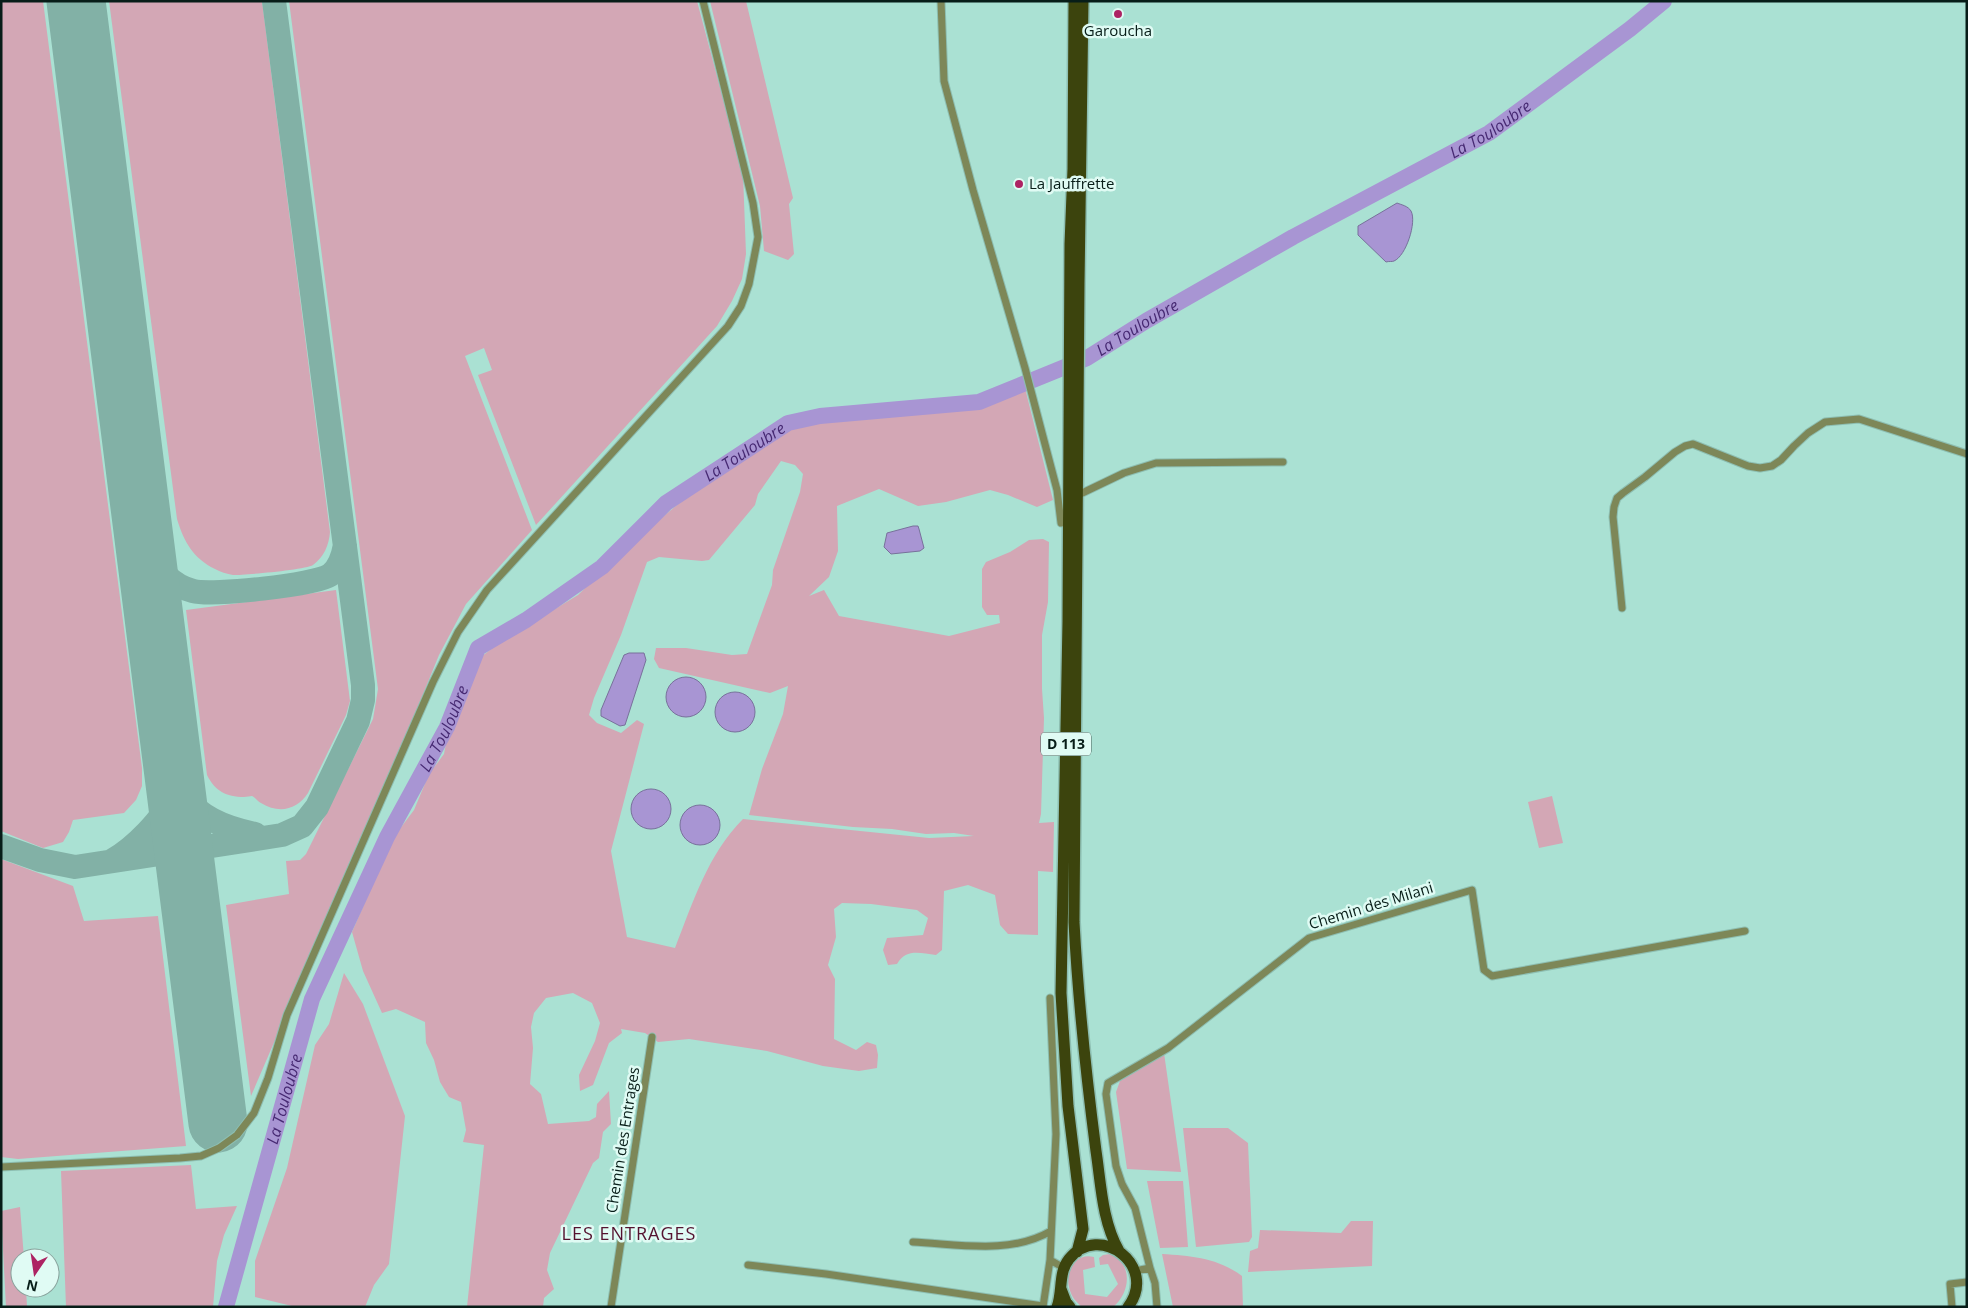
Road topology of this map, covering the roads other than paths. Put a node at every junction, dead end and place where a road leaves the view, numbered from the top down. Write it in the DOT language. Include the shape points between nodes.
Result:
graph roads {
  1 [pos="703,1"];
  2 [pos="941,1"];
  3 [pos="1074,1"];
  4 [pos="1083,1"];
  5 [pos="1074,347"];
  6 [pos="1967,454"];
  7 [pos="1283,462"];
  8 [pos="1073,496"];
  9 [pos="1073,522"];
  10 [pos="1622,608"];
  11 [pos="1745,931"];
  12 [pos="1050,998"];
  13 [pos="652,1037"];
  14 [pos="1,1167"];
  15 [pos="1051,1231"];
  16 [pos="913,1242"];
  17 [pos="1119,1251"];
  18 [pos="1077,1252"];
  19 [pos="1050,1260"];
  20 [pos="748,1265"];
  21 [pos="1064,1268"];
  22 [pos="1150,1268"];
  23 [pos="1135,1271"];
  24 [pos="1967,1282"];
  25 [pos="1061,1289"];
  26 [pos="1130,1305"];
  27 [pos="1043,1306"];
  28 [pos="610,1307"];
  29 [pos="1057,1307"];
  30 [pos="1070,1307"];
  31 [pos="1157,1307"];
  32 [pos="1952,1307"];
  1 -- 14 [label="street" via="753,203 758,237 749,284 741,306 728,326 487,590 458,632 287,1015 254,1113 237,1135 201,1156"];
  2 -- 9 [label="street" via="944,81 1025,368 1057,490 1061,523"];
  3 -- 5 [label="main road, D 113"];
  4 -- 5 [label="main road, D 113"];
  5 -- 8 [label="main road, D 113"];
  6 -- 10 [label="street" via="1859,420 1825,422 1808,433 1781,460 1760,468 1693,444 1685,446 1617,498 1613,517"];
  7 -- 8 [label="street" via="1156,463 1124,473"];
  8 -- 9 [label="main road, D 113"];
  9 -- 17 [label="main road, D 113" via="1076,961 1086,1078 1098,1165 1108,1229"];
  9 -- 18 [label="main road, D 113" via="1061,993 1068,1106 1084,1229"];
  11 -- 22 [label="street, Chemin des Milani" via="1492,976 1484,970 1472,890 1309,938 1168,1048 1108,1083 1106,1094 1116,1166 1135,1208"];
  12 -- 15 [label="street" via="1056,1134"];
  13 -- 28 [label="street, Chemin des Entrages"];
  15 -- 16 [label="street" via="1037,1239 1005,1246"];
  15 -- 19 [label="street"];
  17 -- 18 [label="main road" via="1098,1245"];
  17 -- 23 [label="main road"];
  18 -- 21 [label="main road"];
  19 -- 21 [label="street"];
  19 -- 27 [label="street"];
  20 -- 27 [label="street"];
  21 -- 25 [label="main road"];
  22 -- 23 [label="street"];
  22 -- 31 [label="street"];
  23 -- 26 [label="main road" via="1136,1287"];
  24 -- 32 [label="street" via="1950,1284"];
  25 -- 29 [label="main road"];
  25 -- 30 [label="main road"];
}
